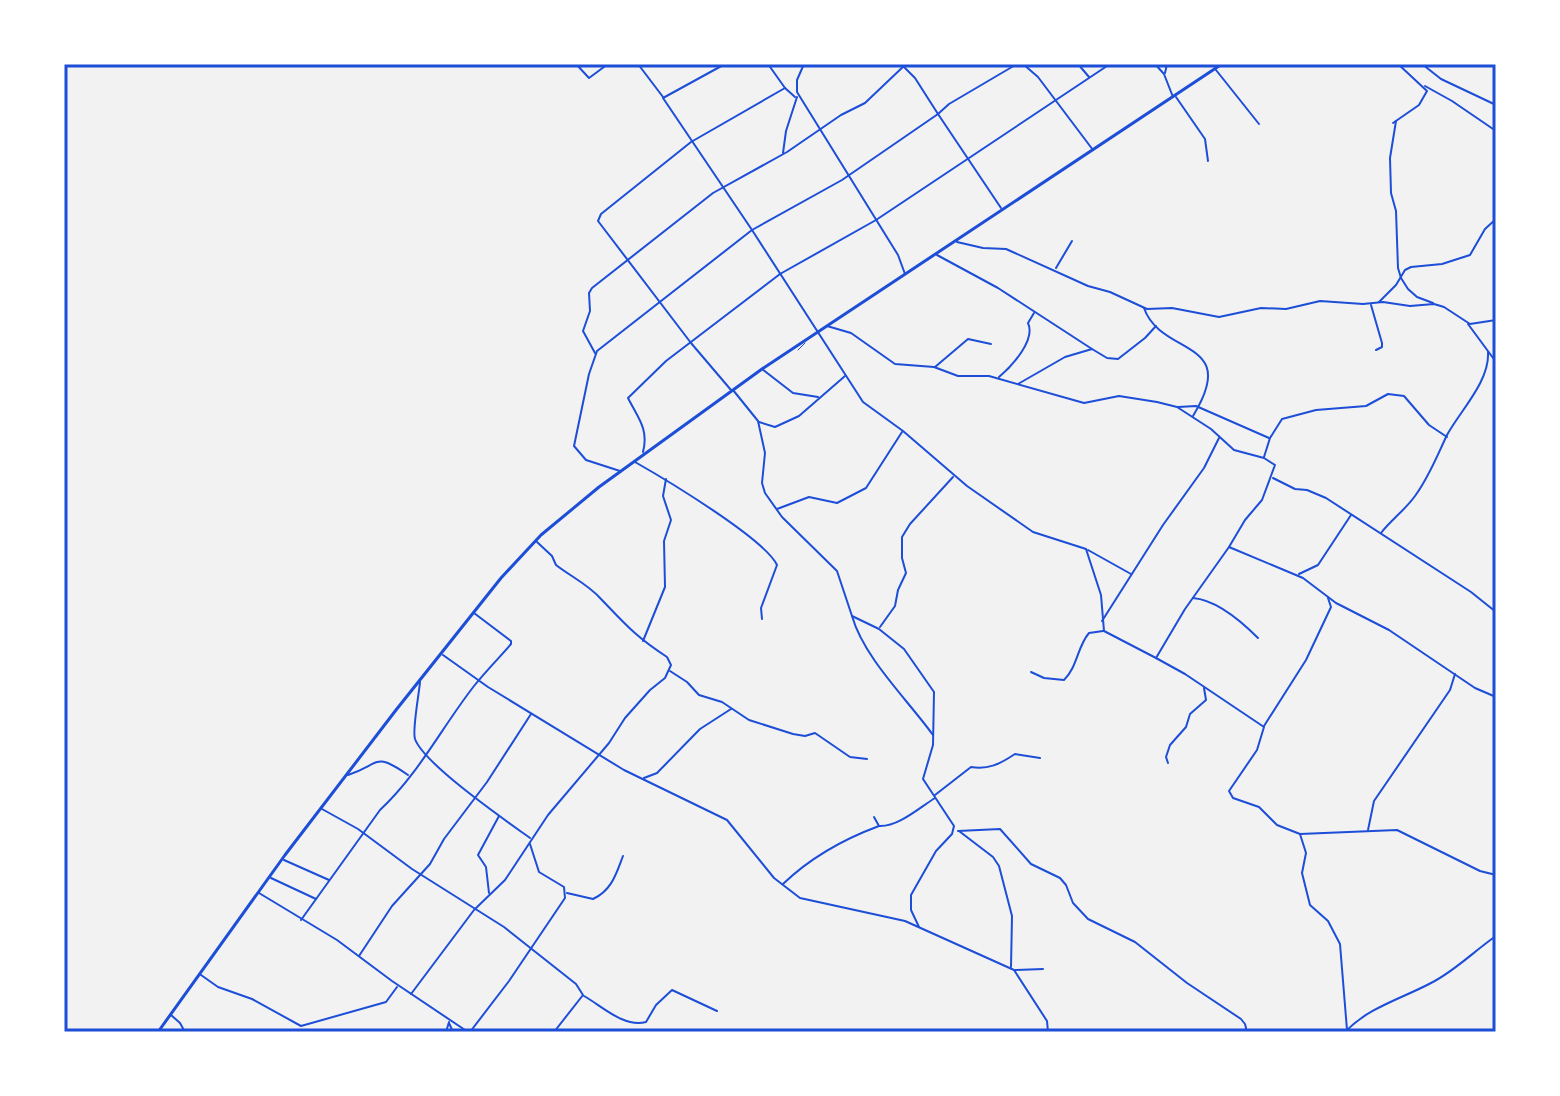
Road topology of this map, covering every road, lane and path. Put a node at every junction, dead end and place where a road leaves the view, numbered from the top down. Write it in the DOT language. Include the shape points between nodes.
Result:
graph roads {
  1 [pos="576,64"];
  2 [pos="608,64"];
  3 [pos="638,64"];
  4 [pos="725,64"];
  5 [pos="768,64"];
  6 [pos="804,64"];
  7 [pos="1017,64"];
  8 [pos="1023,64"];
  9 [pos="1078,64"];
  10 [pos="1110,64"];
  11 [pos="1155,64"];
  12 [pos="1167,64"];
  13 [pos="1222,64"];
  14 [pos="1398,64"];
  15 [pos="905,65"];
  16 [pos="1425,65"];
  17 [pos="1215,69"];
  18 [pos="1164,74"];
  19 [pos="1089,77"];
  20 [pos="1423,86"];
  21 [pos="785,88"];
  22 [pos="1174,97"];
  23 [pos="663,98"];
  24 [pos="798,98"];
  25 [pos="1055,100"];
  26 [pos="1496,105"];
  27 [pos="938,114"];
  28 [pos="1259,124"];
  29 [pos="821,130"];
  30 [pos="1496,131"];
  31 [pos="691,142"];
  32 [pos="1094,151"];
  33 [pos="783,154"];
  34 [pos="968,158"];
  35 [pos="1208,161"];
  36 [pos="848,176"];
  37 [pos="723,186"];
  38 [pos="1002,211"];
  39 [pos="1496,219"];
  40 [pos="876,220"];
  41 [pos="752,230"];
  42 [pos="1072,241"];
  43 [pos="957,242"];
  44 [pos="937,255"];
  45 [pos="628,260"];
  46 [pos="1055,269"];
  47 [pos="780,274"];
  48 [pos="905,276"];
  49 [pos="1401,278"];
  50 [pos="660,300"];
  51 [pos="1378,302"];
  52 [pos="1371,304"];
  53 [pos="1434,304"];
  54 [pos="1144,308"];
  55 [pos="1035,311"];
  56 [pos="1496,320"];
  57 [pos="1467,323"];
  58 [pos="826,326"];
  59 [pos="1156,326"];
  60 [pos="817,331"];
  61 [pos="691,343"];
  62 [pos="991,344"];
  63 [pos="1092,349"];
  64 [pos="1376,350"];
  65 [pos="1488,352"];
  66 [pos="596,354"];
  67 [pos="1496,362"];
  68 [pos="934,367"];
  69 [pos="762,369"];
  70 [pos="846,374"];
  71 [pos="998,378"];
  72 [pos="1016,384"];
  73 [pos="732,390"];
  74 [pos="819,397"];
  75 [pos="1177,407"];
  76 [pos="1197,407"];
  77 [pos="1192,417"];
  78 [pos="758,421"];
  79 [pos="903,431"];
  80 [pos="1220,437"];
  81 [pos="1447,437"];
  82 [pos="1270,438"];
  83 [pos="643,455"];
  84 [pos="1264,458"];
  85 [pos="634,461"];
  86 [pos="621,471"];
  87 [pos="954,476"];
  88 [pos="1272,478"];
  89 [pos="666,479"];
  90 [pos="776,510"];
  91 [pos="1352,514"];
  92 [pos="1380,534"];
  93 [pos="535,541"];
  94 [pos="1229,547"];
  95 [pos="1086,549"];
  96 [pos="1132,574"];
  97 [pos="1297,574"];
  98 [pos="1327,597"];
  99 [pos="1193,598"];
  100 [pos="1496,612"];
  101 [pos="474,613"];
  102 [pos="852,616"];
  103 [pos="762,619"];
  104 [pos="1102,622"];
  105 [pos="879,629"];
  106 [pos="1104,631"];
  107 [pos="1258,638"];
  108 [pos="643,642"];
  109 [pos="442,654"];
  110 [pos="1156,658"];
  111 [pos="670,670"];
  112 [pos="1031,672"];
  113 [pos="1455,672"];
  114 [pos="420,681"];
  115 [pos="478,681"];
  116 [pos="1204,687"];
  117 [pos="1496,697"];
  118 [pos="731,709"];
  119 [pos="531,714"];
  120 [pos="1264,727"];
  121 [pos="934,736"];
  122 [pos="598,754"];
  123 [pos="426,755"];
  124 [pos="1040,758"];
  125 [pos="867,759"];
  126 [pos="1168,763"];
  127 [pos="348,775"];
  128 [pos="409,776"];
  129 [pos="643,778"];
  130 [pos="934,797"];
  131 [pos="475,798"];
  132 [pos="322,809"];
  133 [pos="499,816"];
  134 [pos="874,817"];
  135 [pos="879,826"];
  136 [pos="954,826"];
  137 [pos="958,831"];
  138 [pos="1368,831"];
  139 [pos="364,833"];
  140 [pos="1300,834"];
  141 [pos="530,841"];
  142 [pos="623,856"];
  143 [pos="282,859"];
  144 [pos="421,874"];
  145 [pos="1496,875"];
  146 [pos="270,877"];
  147 [pos="330,880"];
  148 [pos="782,885"];
  149 [pos="566,892"];
  150 [pos="259,893"];
  151 [pos="489,894"];
  152 [pos="317,899"];
  153 [pos="474,910"];
  154 [pos="301,920"];
  155 [pos="920,927"];
  156 [pos="1496,936"];
  157 [pos="531,946"];
  158 [pos="359,956"];
  159 [pos="1012,969"];
  160 [pos="1043,969"];
  161 [pos="200,974"];
  162 [pos="398,985"];
  163 [pos="411,994"];
  164 [pos="583,995"];
  165 [pos="717,1011"];
  166 [pos="170,1015"];
  167 [pos="448,1021"];
  168 [pos="1346,1031"];
  169 [pos="158,1032"];
  170 [pos="185,1032"];
  171 [pos="446,1032"];
  172 [pos="453,1032"];
  173 [pos="469,1032"];
  174 [pos="554,1032"];
  175 [pos="1048,1032"];
  176 [pos="1247,1032"];
  1 -- 2 [label="street" via="589,78"];
  3 -- 23 [label="street"];
  4 -- 23 [label="street"];
  5 -- 21 [label="street"];
  6 -- 24 [label="street"];
  7 -- 27 [label="street"];
  8 -- 25 [label="street"];
  9 -- 19 [label="street"];
  10 -- 19 [label="street"];
  11 -- 18 [label="street"];
  12 -- 18 [label="street"];
  13 -- 17 [label="street"];
  14 -- 20 [label="street"];
  15 -- 27 [label="street"];
  15 -- 29 [label="street" via="875,96"];
  16 -- 26 [label="street" via="1441,79"];
  17 -- 22 [label="street"];
  17 -- 28 [label="street"];
  18 -- 22 [label="street"];
  19 -- 25 [label="street"];
  20 -- 30 [label="street"];
  20 -- 49 [label="street" via="1427,91 1419,105 1394,122 1391,193"];
  21 -- 24 [label="street"];
  21 -- 31 [label="street"];
  22 -- 32 [label="street"];
  22 -- 35 [label="street" via="1205,139"];
  23 -- 31 [label="street"];
  24 -- 29 [label="street"];
  24 -- 33 [label="street"];
  25 -- 32 [label="street"];
  25 -- 34 [label="street"];
  27 -- 34 [label="street"];
  27 -- 36 [label="street"];
  29 -- 33 [label="street"];
  29 -- 36 [label="street"];
  31 -- 37 [label="street"];
  31 -- 45 [label="street" via="598,218"];
  32 -- 38 [label="street"];
  33 -- 37 [label="street"];
  34 -- 38 [label="street"];
  34 -- 40 [label="street"];
  36 -- 40 [label="street"];
  36 -- 41 [label="street"];
  37 -- 41 [label="street"];
  37 -- 45 [label="street"];
  38 -- 43 [label="street"];
  39 -- 49 [label="street" via="1470,255 1411,267"];
  40 -- 47 [label="street"];
  40 -- 48 [label="street"];
  41 -- 47 [label="street"];
  41 -- 50 [label="street"];
  42 -- 46 [label="street"];
  43 -- 44 [label="street"];
  43 -- 46 [label="street" via="1006,249"];
  44 -- 48 [label="street"];
  44 -- 55 [label="street"];
  45 -- 50 [label="street"];
  45 -- 66 [label="street" via="590,290 583,331"];
  46 -- 54 [label="street"];
  47 -- 60 [label="street"];
  47 -- 61 [label="street"];
  48 -- 58 [label="street"];
  49 -- 51 [label="street"];
  49 -- 53 [label="street" via="1417,297"];
  50 -- 61 [label="street"];
  50 -- 66 [label="street"];
  51 -- 52 [label="street"];
  51 -- 53 [label="street"];
  52 -- 54 [label="street" via="1320,301 1219,317"];
  52 -- 64 [label="street" via="1382,343"];
  53 -- 57 [label="street"];
  54 -- 59 [label="street"];
  55 -- 63 [label="street"];
  55 -- 71 [label="street" via="1028,323 1029,337"];
  56 -- 57 [label="street"];
  57 -- 65 [label="street"];
  58 -- 60 [label="street"];
  58 -- 68 [label="street" via="851,333 895,364"];
  59 -- 63 [label="street" via="1118,359"];
  59 -- 76 [label="street" via="1205,362 1209,382"];
  60 -- 69 [label="street"];
  60 -- 70 [label="street"];
  61 -- 73 [label="street"];
  61 -- 83 [label="street" via="629,395 644,428"];
  62 -- 68 [label="street" via="968,339"];
  63 -- 72 [label="street" via="1065,357"];
  65 -- 67 [label="street"];
  65 -- 81 [label="street" via="1487,369"];
  66 -- 86 [label="street" via="575,449 586,460"];
  68 -- 71 [label="street" via="958,376"];
  69 -- 73 [label="street"];
  69 -- 74 [label="street" via="793,393"];
  70 -- 74 [label="street"];
  70 -- 79 [label="street" via="865,405"];
  71 -- 72 [label="street"];
  72 -- 75 [label="street" via="1084,403 1119,396"];
  73 -- 78 [label="street"];
  73 -- 83 [label="street"];
  74 -- 78 [label="street" via="803,414 780,426"];
  75 -- 76 [label="street"];
  75 -- 77 [label="street"];
  76 -- 77 [label="street"];
  76 -- 82 [label="street"];
  77 -- 80 [label="street"];
  78 -- 90 [label="street" via="765,453 762,488"];
  79 -- 87 [label="street"];
  79 -- 90 [label="street" via="866,488 837,503 809,497"];
  80 -- 84 [label="street" via="1234,450"];
  80 -- 96 [label="street"];
  81 -- 82 [label="street" via="1404,396 1388,394 1366,406 1282,419"];
  81 -- 92 [label="street" via="1417,494"];
  82 -- 84 [label="street"];
  83 -- 85 [label="street"];
  84 -- 88 [label="street" via="1275,465"];
  85 -- 86 [label="street"];
  85 -- 89 [label="street"];
  86 -- 93 [label="street"];
  87 -- 95 [label="street" via="1039,535"];
  87 -- 105 [label="street" via="902,537 906,573 895,606"];
  88 -- 91 [label="street" via="1317,493"];
  88 -- 94 [label="street"];
  89 -- 103 [label="street" via="765,547 777,562"];
  89 -- 108 [label="street" via="663,496 671,520 664,541 665,587"];
  90 -- 102 [label="street" via="837,571"];
  91 -- 92 [label="street"];
  91 -- 97 [label="street" via="1318,565"];
  92 -- 100 [label="street"];
  93 -- 101 [label="street"];
  93 -- 108 [label="street"];
  94 -- 97 [label="street"];
  94 -- 99 [label="street"];
  95 -- 96 [label="street"];
  95 -- 104 [label="street" via="1096,572"];
  96 -- 104 [label="street"];
  97 -- 98 [label="street"];
  98 -- 113 [label="street"];
  98 -- 120 [label="street" via="1331,607 1306,660"];
  99 -- 107 [label="street" via="1228,613"];
  99 -- 110 [label="street"];
  101 -- 109 [label="street"];
  101 -- 115 [label="street" via="511,643"];
  102 -- 105 [label="street"];
  102 -- 121 [label="street" via="880,668"];
  104 -- 106 [label="street"];
  105 -- 121 [label="street" via="910,655 934,692"];
  106 -- 110 [label="street"];
  106 -- 112 [label="street" via="1083,639 1075,666 1064,680"];
  108 -- 111 [label="street" via="667,657"];
  109 -- 114 [label="street"];
  109 -- 115 [label="street"];
  110 -- 116 [label="street"];
  111 -- 118 [label="street" via="699,695"];
  111 -- 122 [label="street"];
  113 -- 117 [label="street"];
  113 -- 138 [label="street" via="1450,690 1374,801"];
  114 -- 123 [label="street" via="414,733"];
  114 -- 127 [label="street"];
  115 -- 119 [label="street"];
  115 -- 123 [label="street"];
  116 -- 120 [label="street"];
  116 -- 126 [label="street" via="1206,700 1170,745"];
  118 -- 125 [label="street" via="786,733 815,733 850,757"];
  118 -- 129 [label="street" via="700,729 657,773"];
  119 -- 122 [label="street"];
  119 -- 131 [label="street"];
  120 -- 140 [label="street" via="1257,750 1229,791 1233,798 1259,807 1277,825"];
  121 -- 130 [label="street" via="923,779"];
  122 -- 129 [label="street"];
  122 -- 141 [label="street"];
  123 -- 128 [label="street"];
  123 -- 131 [label="street"];
  124 -- 130 [label="street" via="1015,754 982,769 971,767"];
  127 -- 128 [label="street" via="382,760"];
  127 -- 132 [label="street"];
  128 -- 139 [label="street"];
  129 -- 148 [label="street" via="727,820"];
  130 -- 135 [label="street" via="899,820"];
  130 -- 136 [label="street"];
  131 -- 133 [label="street"];
  131 -- 144 [label="street"];
  132 -- 139 [label="street"];
  132 -- 143 [label="street"];
  133 -- 141 [label="street"];
  133 -- 151 [label="street" via="478,855 486,867"];
  134 -- 135 [label="street"];
  135 -- 148 [label="street" via="810,861"];
  136 -- 137 [label="street"];
  136 -- 155 [label="street" via="911,895 911,910"];
  137 -- 159 [label="street" via="995,859 1005,880 1012,916"];
  137 -- 176 [label="street" via="1000,829 1031,864 1060,878 1088,919 1135,942 1241,1019"];
  138 -- 140 [label="street"];
  138 -- 145 [label="street" via="1407,833"];
  139 -- 144 [label="street"];
  139 -- 147 [label="street"];
  140 -- 168 [label="street" via="1310,905 1328,921 1340,944"];
  141 -- 149 [label="street" via="539,872"];
  141 -- 151 [label="street" via="505,880"];
  142 -- 149 [label="street" via="602,895 593,899"];
  143 -- 146 [label="street"];
  143 -- 147 [label="street"];
  144 -- 153 [label="street"];
  144 -- 158 [label="street"];
  146 -- 150 [label="street"];
  146 -- 152 [label="street"];
  147 -- 152 [label="street"];
  148 -- 155 [label="street" via="805,900 888,915"];
  149 -- 157 [label="street"];
  150 -- 154 [label="street"];
  150 -- 161 [label="street"];
  151 -- 153 [label="street"];
  152 -- 154 [label="street"];
  153 -- 157 [label="street"];
  153 -- 163 [label="street"];
  154 -- 158 [label="street"];
  155 -- 159 [label="street"];
  156 -- 168 [label="street" via="1431,983 1376,1008"];
  157 -- 164 [label="street"];
  157 -- 173 [label="street"];
  158 -- 162 [label="street"];
  159 -- 160 [label="street"];
  159 -- 175 [label="street" via="1047,1021"];
  161 -- 162 [label="street" via="301,1026 386,1002"];
  161 -- 166 [label="street"];
  162 -- 163 [label="street"];
  163 -- 167 [label="street"];
  164 -- 165 [label="street" via="606,1012 640,1024 672,990"];
  164 -- 174 [label="street"];
  166 -- 169 [label="street"];
  166 -- 170 [label="street"];
  167 -- 171 [label="street"];
  167 -- 172 [label="street"];
  167 -- 173 [label="street"];
}
